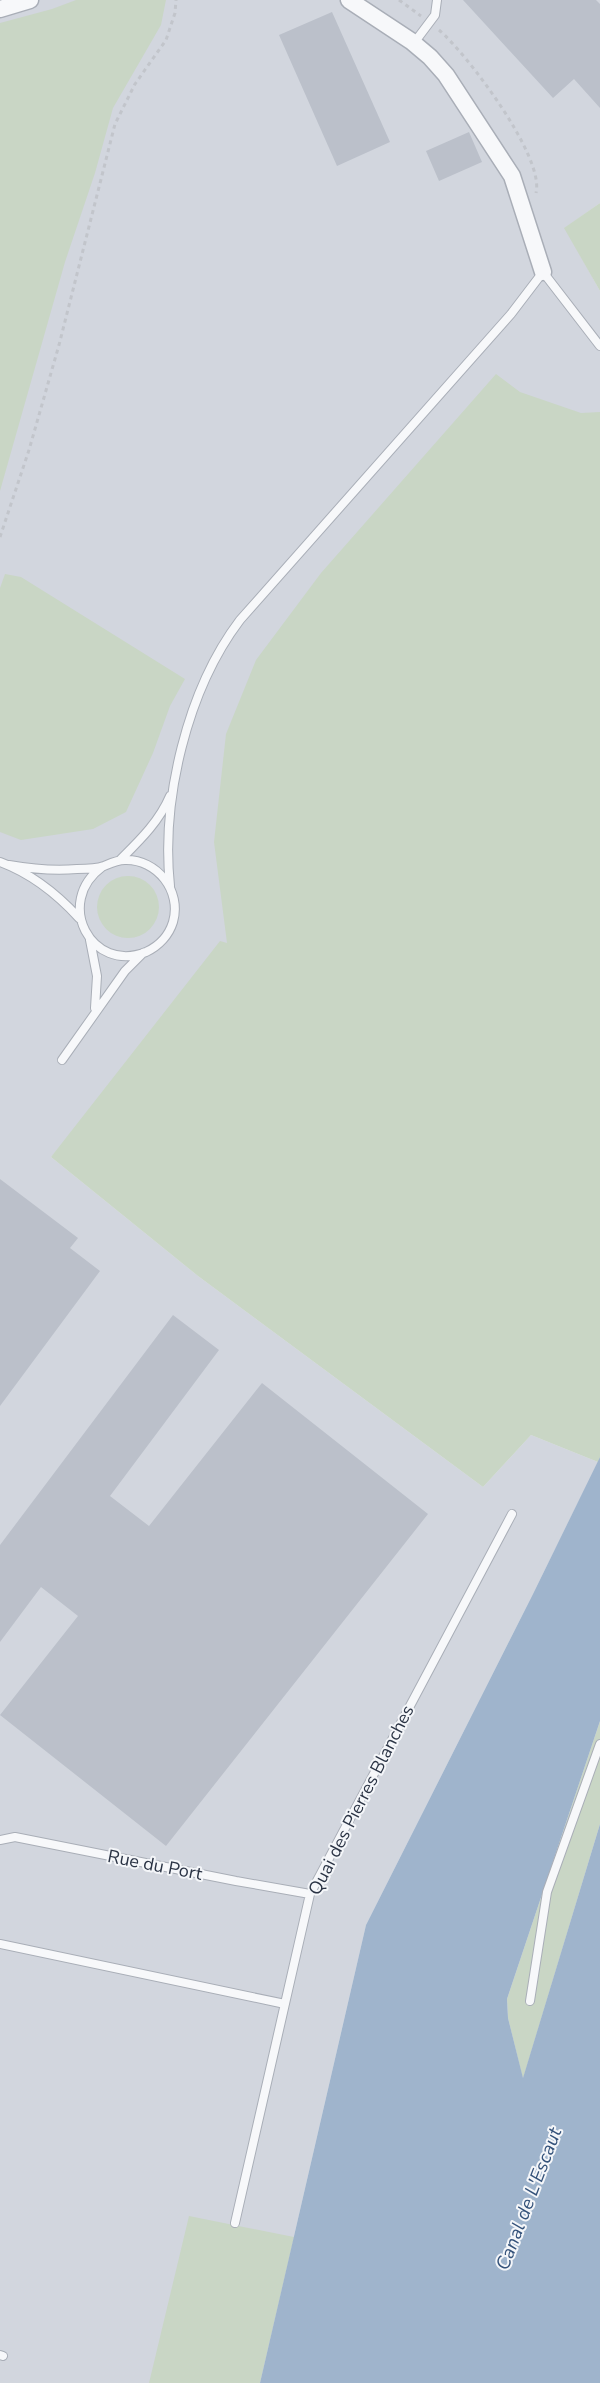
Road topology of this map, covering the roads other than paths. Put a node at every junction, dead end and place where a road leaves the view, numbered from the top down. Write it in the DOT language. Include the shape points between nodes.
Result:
graph roads {
  1 [pos="349,0"];
  2 [pos="437,0"];
  3 [pos="0,1"];
  4 [pos="26,1"];
  5 [pos="0,9"];
  6 [pos="414,43"];
  7 [pos="543,272"];
  8 [pos="600,346"];
  9 [pos="173,788"];
  10 [pos="120,860"];
  11 [pos="0,862"];
  12 [pos="9,865"];
  13 [pos="102,867"];
  14 [pos="170,886"];
  15 [pos="80,918"];
  16 [pos="90,938"];
  17 [pos="144,952"];
  18 [pos="95,1010"];
  19 [pos="62,1060"];
  20 [pos="512,1514"];
  21 [pos="600,1744"];
  22 [pos="0,1840"];
  23 [pos="310,1894"];
  24 [pos="0,1944"];
  25 [pos="530,2000"];
  26 [pos="285,2004"];
  27 [pos="235,2223"];
  1 -- 6 [label="street"];
  2 -- 6 [label="lane" via="435,15"];
  3 -- 4 [label="street"];
  4 -- 5 [label="street"];
  6 -- 7 [label="street" via="446,75 506,164 527,216"];
  7 -- 8 [label="lane"];
  7 -- 9 [label="lane" via="511,314 228,636 193,709"];
  9 -- 10 [label="lane" via="156,820"];
  9 -- 14 [label="lane" via="167,844"];
  10 -- 13 [label="lane"];
  10 -- 14 [label="lane" via="149,866"];
  11 -- 12 [label="lane"];
  12 -- 13 [label="lane" via="51,869"];
  12 -- 15 [label="lane" via="56,896"];
  13 -- 15 [label="lane" via="83,889"];
  14 -- 17 [label="lane" via="175,909 172,925 164,938"];
  15 -- 16 [label="lane"];
  16 -- 17 [label="lane" via="113,954 129,956"];
  16 -- 18 [label="lane" via="97,976"];
  17 -- 18 [label="lane" via="124,971"];
  18 -- 19 [label="lane"];
  20 -- 23 [label="lane, Quai des Pierres Blanches"];
  21 -- 25 [label="lane" via="547,1892"];
  22 -- 23 [label="lane, Rue du Port" via="16,1837"];
  23 -- 26 [label="lane, Quai des Pierres Blanches"];
  24 -- 26 [label="lane"];
  26 -- 27 [label="lane, Quai des Pierres Blanches"];
}
